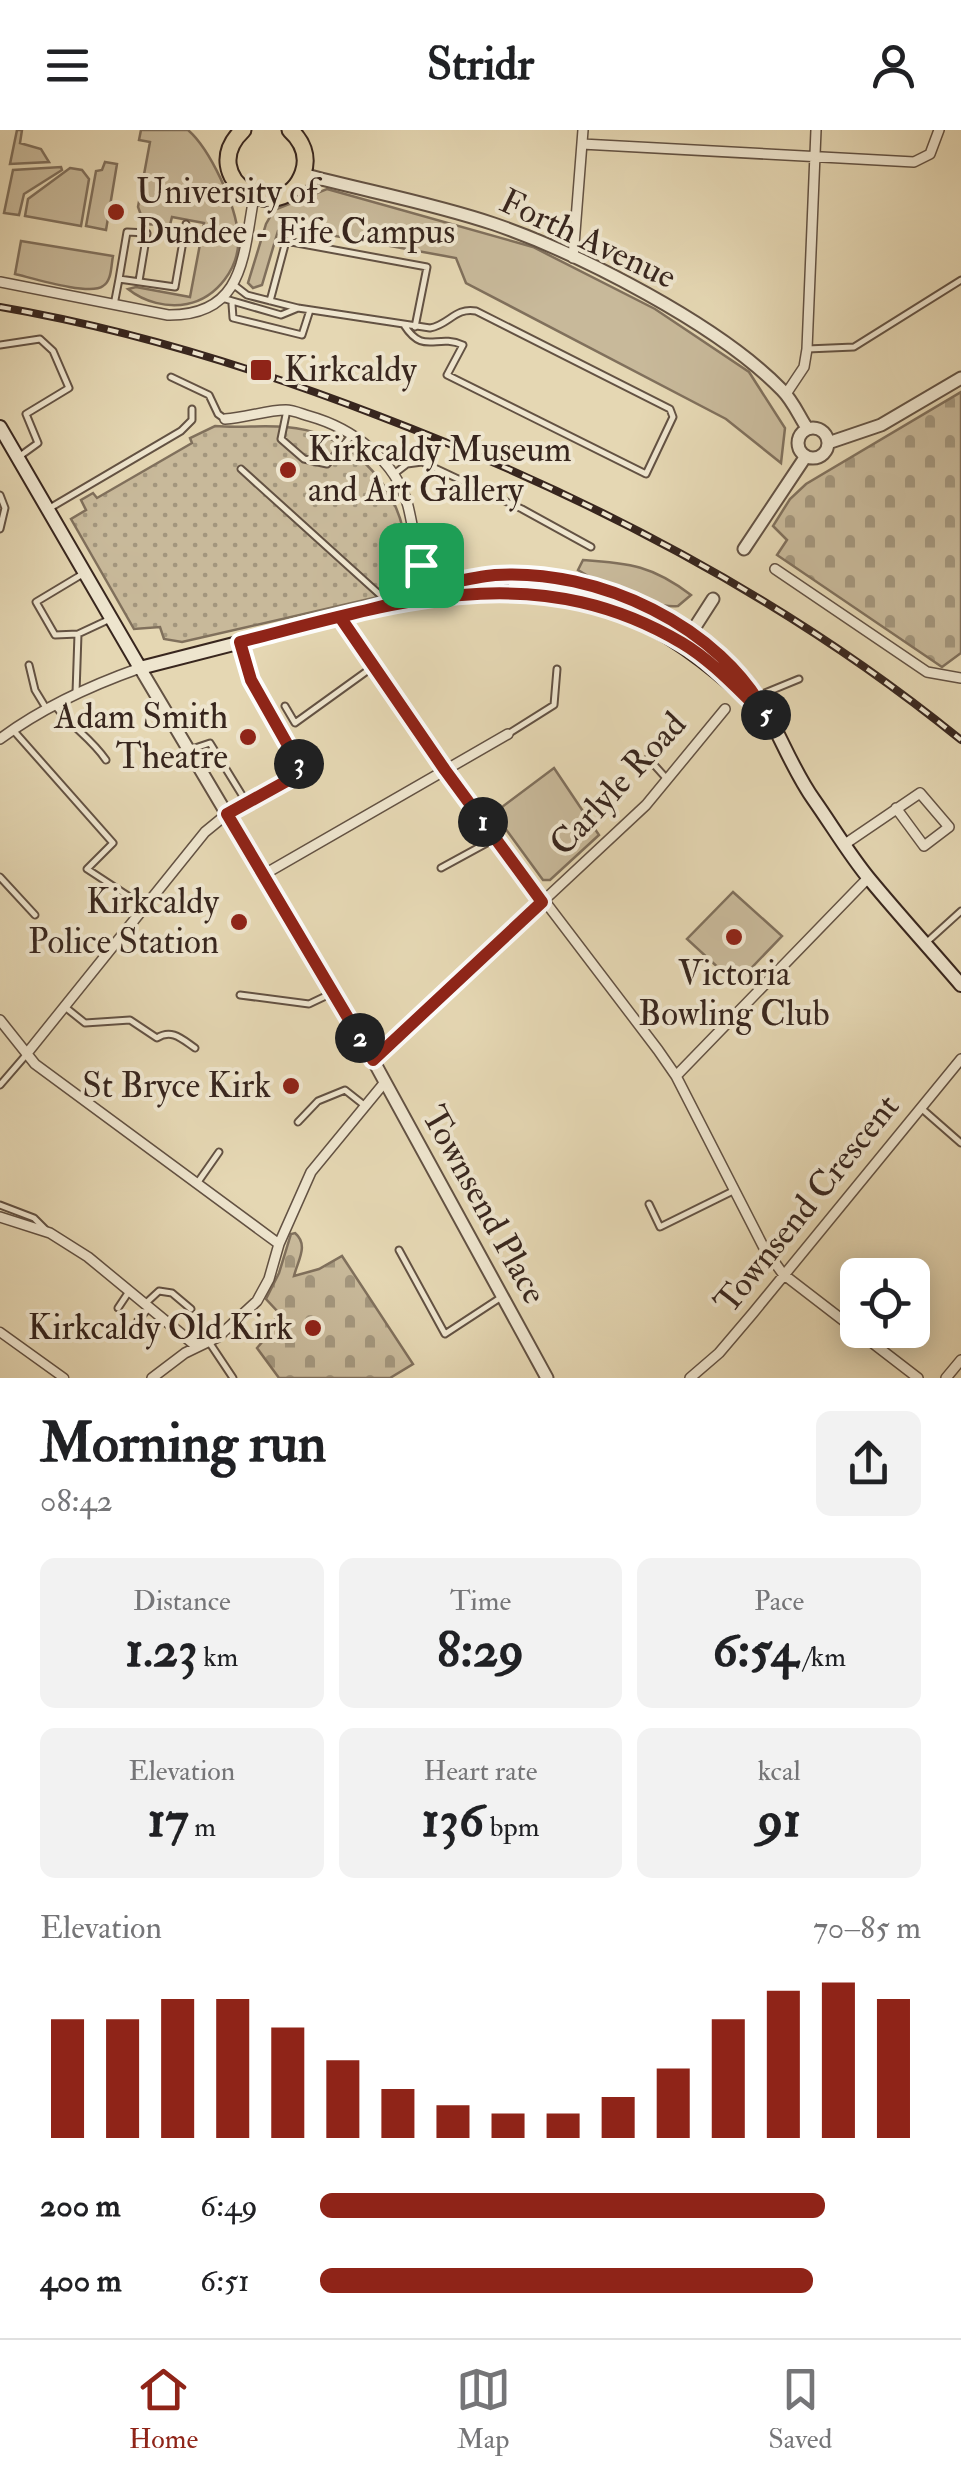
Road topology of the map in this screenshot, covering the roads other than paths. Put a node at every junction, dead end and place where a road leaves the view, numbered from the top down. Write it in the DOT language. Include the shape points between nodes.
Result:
graph roads {
  1 [pos="216,130"];
  2 [pos="290,130"];
  3 [pos="582,130"];
  4 [pos="816,130"];
  5 [pos="939,130"];
  6 [pos="238,135"];
  7 [pos="582,144"];
  8 [pos="814,159"];
  9 [pos="302,174"];
  10 [pos="254,196"];
  11 [pos="186,224"];
  12 [pos="573,258"];
  13 [pos="119,279"];
  14 [pos="961,280"];
  15 [pos="138,281"];
  16 [pos="0,282"];
  17 [pos="234,285"];
  18 [pos="227,300"];
  19 [pos="270,301"];
  20 [pos="114,305"];
  21 [pos="298,308"];
  22 [pos="310,310"];
  23 [pos="404,325"];
  24 [pos="415,326"];
  25 [pos="0,345"];
  26 [pos="807,348"];
  27 [pos="171,377"];
  28 [pos="961,378"];
  29 [pos="786,394"];
  30 [pos="192,409"];
  31 [pos="287,410"];
  32 [pos="224,419"];
  33 [pos="807,428"];
  34 [pos="1,429"];
  35 [pos="353,434"];
  36 [pos="828,443"];
  37 [pos="806,456"];
  38 [pos="18,457"];
  39 [pos="240,469"];
  40 [pos="394,474"];
  41 [pos="0,495"];
  42 [pos="47,509"];
  43 [pos="0,528"];
  44 [pos="590,547"];
  45 [pos="744,549"];
  46 [pos="421,565"];
  47 [pos="775,569"];
  48 [pos="85,573"];
  49 [pos="435,586"];
  50 [pos="714,599"];
  51 [pos="406,600"];
  52 [pos="390,604"];
  53 [pos="340,617"];
  54 [pos="111,619"];
  55 [pos="692,632"];
  56 [pos="78,634"];
  57 [pos="240,642"];
  58 [pos="684,644"];
  59 [pos="29,664"];
  60 [pos="374,666"];
  61 [pos="140,668"];
  62 [pos="557,669"];
  63 [pos="961,678"];
  64 [pos="799,679"];
  65 [pos="76,692"];
  66 [pos="757,696"];
  67 [pos="50,706"];
  68 [pos="286,706"];
  69 [pos="725,709"];
  70 [pos="768,718"];
  71 [pos="13,730"];
  72 [pos="508,734"];
  73 [pos="0,739"];
  74 [pos="189,751"];
  75 [pos="648,758"];
  76 [pos="106,760"];
  77 [pos="445,770"];
  78 [pos="667,780"];
  79 [pos="242,805"];
  80 [pos="896,808"];
  81 [pos="227,814"];
  82 [pos="496,838"];
  83 [pos="845,844"];
  84 [pos="441,868"];
  85 [pos="263,875"];
  86 [pos="0,877"];
  87 [pos="868,878"];
  88 [pos="542,902"];
  89 [pos="145,907"];
  90 [pos="961,911"];
  91 [pos="36,915"];
  92 [pos="925,944"];
  93 [pos="961,985"];
  94 [pos="332,992"];
  95 [pos="240,995"];
  96 [pos="63,1005"];
  97 [pos="0,1020"];
  98 [pos="195,1048"];
  99 [pos="28,1052"];
  100 [pos="373,1060"];
  101 [pos="961,1060"];
  102 [pos="676,1076"];
  103 [pos="385,1082"];
  104 [pos="0,1085"];
  105 [pos="364,1105"];
  106 [pos="921,1108"];
  107 [pos="298,1122"];
  108 [pos="961,1142"];
  109 [pos="219,1152"];
  110 [pos="196,1184"];
  111 [pos="735,1190"];
  112 [pos="649,1204"];
  113 [pos="0,1206"];
  114 [pos="0,1217"];
  115 [pos="50,1233"];
  116 [pos="279,1244"];
  117 [pos="399,1250"];
  118 [pos="783,1274"];
  119 [pos="130,1291"];
  120 [pos="503,1296"];
  121 [pos="148,1305"];
  122 [pos="118,1308"];
  123 [pos="192,1309"];
  124 [pos="138,1320"];
  125 [pos="4,1334"];
  126 [pos="209,1342"];
  127 [pos="196,1346"];
  128 [pos="0,1348"];
  129 [pos="961,1360"];
  130 [pos="64,1378"];
  131 [pos="152,1378"];
  132 [pos="234,1378"];
  133 [pos="547,1378"];
  134 [pos="690,1378"];
  135 [pos="918,1378"];
  136 [pos="946,1378"];
  1 -- 6 [label="main road"];
  2 -- 9 [label="main road" via="302,147"];
  3 -- 7 [label="street"];
  4 -- 8 [label="street"];
  5 -- 8 [label="street" via="930,154 914,162"];
  6 -- 10 [label="main road" via="228,157 231,174"];
  7 -- 8 [label="street"];
  7 -- 12 [label="street"];
  8 -- 26 [label="street"];
  9 -- 10 [label="main road" via="279,196"];
  9 -- 12 [label="street, Forth Avenue" via="493,224"];
  10 -- 17 [label="street"];
  11 -- 15 [label="lane" via="175,287"];
  12 -- 29 [label="street, Forth Avenue" via="703,328"];
  13 -- 15 [label="lane"];
  13 -- 15 [label="lane" via="127,232 147,233"];
  13 -- 20 [label="lane"];
  14 -- 26 [label="lane" via="854,347"];
  16 -- 20 [label="street"];
  17 -- 18 [label="street"];
  17 -- 19 [label="lane"];
  18 -- 20 [label="street" via="190,315"];
  18 -- 21 [label="lane" via="282,315"];
  18 -- 22 [label="lane" via="233,318 302,335"];
  19 -- 21 [label="lane"];
  19 -- 24 [label="lane" via="286,241 427,267"];
  21 -- 22 [label="lane"];
  22 -- 23 [label="lane"];
  23 -- 24 [label="lane"];
  23 -- 24 [label="lane" via="418,342 463,346 447,374 646,474 673,418 670,410 476,311 460,310 437,328"];
  25 -- 38 [label="lane" via="40,339 53,350 68,388 26,414 38,443"];
  26 -- 29 [label="street" via="804,367"];
  27 -- 32 [label="lane" via="209,395"];
  28 -- 36 [label="street" via="881,425"];
  29 -- 33 [label="street, Forth Avenue"];
  30 -- 42 [label="lane" via="181,431"];
  31 -- 32 [label="street"];
  31 -- 35 [label="street"];
  31 -- 35 [label="lane" via="282,439 304,459 327,464"];
  33 -- 36 [label="street" via="822,430"];
  33 -- 37 [label="street" via="798,444"];
  34 -- 38 [label="main road"];
  35 -- 40 [label="street"];
  36 -- 37 [label="street" via="823,455"];
  37 -- 45 [label="street"];
  38 -- 42 [label="main road"];
  39 -- 52 [label="lane"];
  40 -- 44 [label="lane" via="422,462"];
  40 -- 46 [label="street"];
  41 -- 43 [label="lane"];
  42 -- 48 [label="main road"];
  46 -- 49 [label="street"];
  46 -- 51 [label="street"];
  47 -- 63 [label="street" via="927,672"];
  48 -- 54 [label="main road"];
  48 -- 56 [label="lane" via="36,602 56,635"];
  49 -- 51 [label="main road"];
  49 -- 55 [label="main road" via="495,575 563,580 631,600"];
  50 -- 55 [label="street"];
  51 -- 52 [label="main road"];
  51 -- 58 [label="main road" via="549,594 614,610"];
  52 -- 53 [label="main road"];
  53 -- 57 [label="main road"];
  53 -- 60 [label="street"];
  54 -- 56 [label="lane"];
  54 -- 61 [label="main road"];
  55 -- 58 [label="street"];
  55 -- 66 [label="main road"];
  56 -- 65 [label="lane"];
  57 -- 61 [label="main road"];
  57 -- 79 [label="lane" via="251,680 303,772"];
  58 -- 70 [label="main road"];
  59 -- 67 [label="lane" via="34,690"];
  60 -- 68 [label="lane" via="295,723"];
  60 -- 77 [label="street"];
  61 -- 65 [label="street"];
  61 -- 74 [label="street, Townsend Place"];
  62 -- 72 [label="lane" via="554,705"];
  64 -- 66 [label="lane"];
  65 -- 67 [label="street"];
  66 -- 70 [label="main road"];
  67 -- 71 [label="street"];
  67 -- 76 [label="lane" via="93,740"];
  69 -- 78 [label="street, Carlyle Road"];
  70 -- 83 [label="main road"];
  71 -- 73 [label="street"];
  71 -- 89 [label="lane" via="112,843 87,869"];
  72 -- 77 [label="street"];
  74 -- 79 [label="lane" via="210,742"];
  74 -- 81 [label="street, Townsend Place"];
  75 -- 78 [label="lane"];
  77 -- 82 [label="street"];
  77 -- 85 [label="street"];
  78 -- 88 [label="street, Carlyle Road"];
  79 -- 81 [label="lane"];
  80 -- 80 [label="street" via="920,793 949,827 924,846"];
  80 -- 83 [label="street"];
  81 -- 85 [label="street, Townsend Place"];
  81 -- 89 [label="street"];
  82 -- 84 [label="lane"];
  82 -- 88 [label="street"];
  83 -- 87 [label="main road"];
  85 -- 94 [label="street, Townsend Place"];
  86 -- 91 [label="lane"];
  87 -- 92 [label="main road"];
  87 -- 102 [label="street"];
  88 -- 100 [label="street, Carlyle Road"];
  88 -- 102 [label="street"];
  89 -- 96 [label="street"];
  90 -- 92 [label="lane"];
  92 -- 93 [label="main road"];
  94 -- 95 [label="lane" via="308,1004"];
  94 -- 100 [label="street, Townsend Place"];
  96 -- 98 [label="lane" via="84,1023 130,1020 157,1038 175,1034"];
  96 -- 99 [label="street"];
  97 -- 99 [label="street"];
  99 -- 104 [label="lane"];
  99 -- 110 [label="street" via="35,1064"];
  100 -- 103 [label="street, Townsend Place"];
  101 -- 106 [label="street, Townsend Crescent"];
  102 -- 111 [label="street"];
  103 -- 105 [label="street"];
  103 -- 120 [label="street, Townsend Place"];
  105 -- 107 [label="lane" via="345,1090 318,1101"];
  105 -- 116 [label="street" via="311,1172"];
  106 -- 108 [label="lane"];
  106 -- 118 [label="street, Townsend Crescent"];
  109 -- 110 [label="lane"];
  110 -- 116 [label="street"];
  111 -- 112 [label="lane" via="660,1226"];
  111 -- 118 [label="street"];
  113 -- 115 [label="lane" via="34,1218"];
  114 -- 115 [label="street"];
  115 -- 119 [label="street"];
  116 -- 126 [label="street" via="256,1300"];
  117 -- 120 [label="lane" via="445,1334"];
  118 -- 134 [label="street, Townsend Crescent" via="719,1354"];
  118 -- 135 [label="street"];
  119 -- 121 [label="street"];
  119 -- 122 [label="lane"];
  120 -- 133 [label="street, Townsend Place"];
  121 -- 123 [label="lane" via="158,1291"];
  121 -- 124 [label="lane"];
  121 -- 127 [label="street"];
  125 -- 128 [label="street"];
  125 -- 130 [label="street"];
  126 -- 127 [label="street"];
  126 -- 132 [label="lane"];
  127 -- 131 [label="street"];
  129 -- 136 [label="street"];
}
